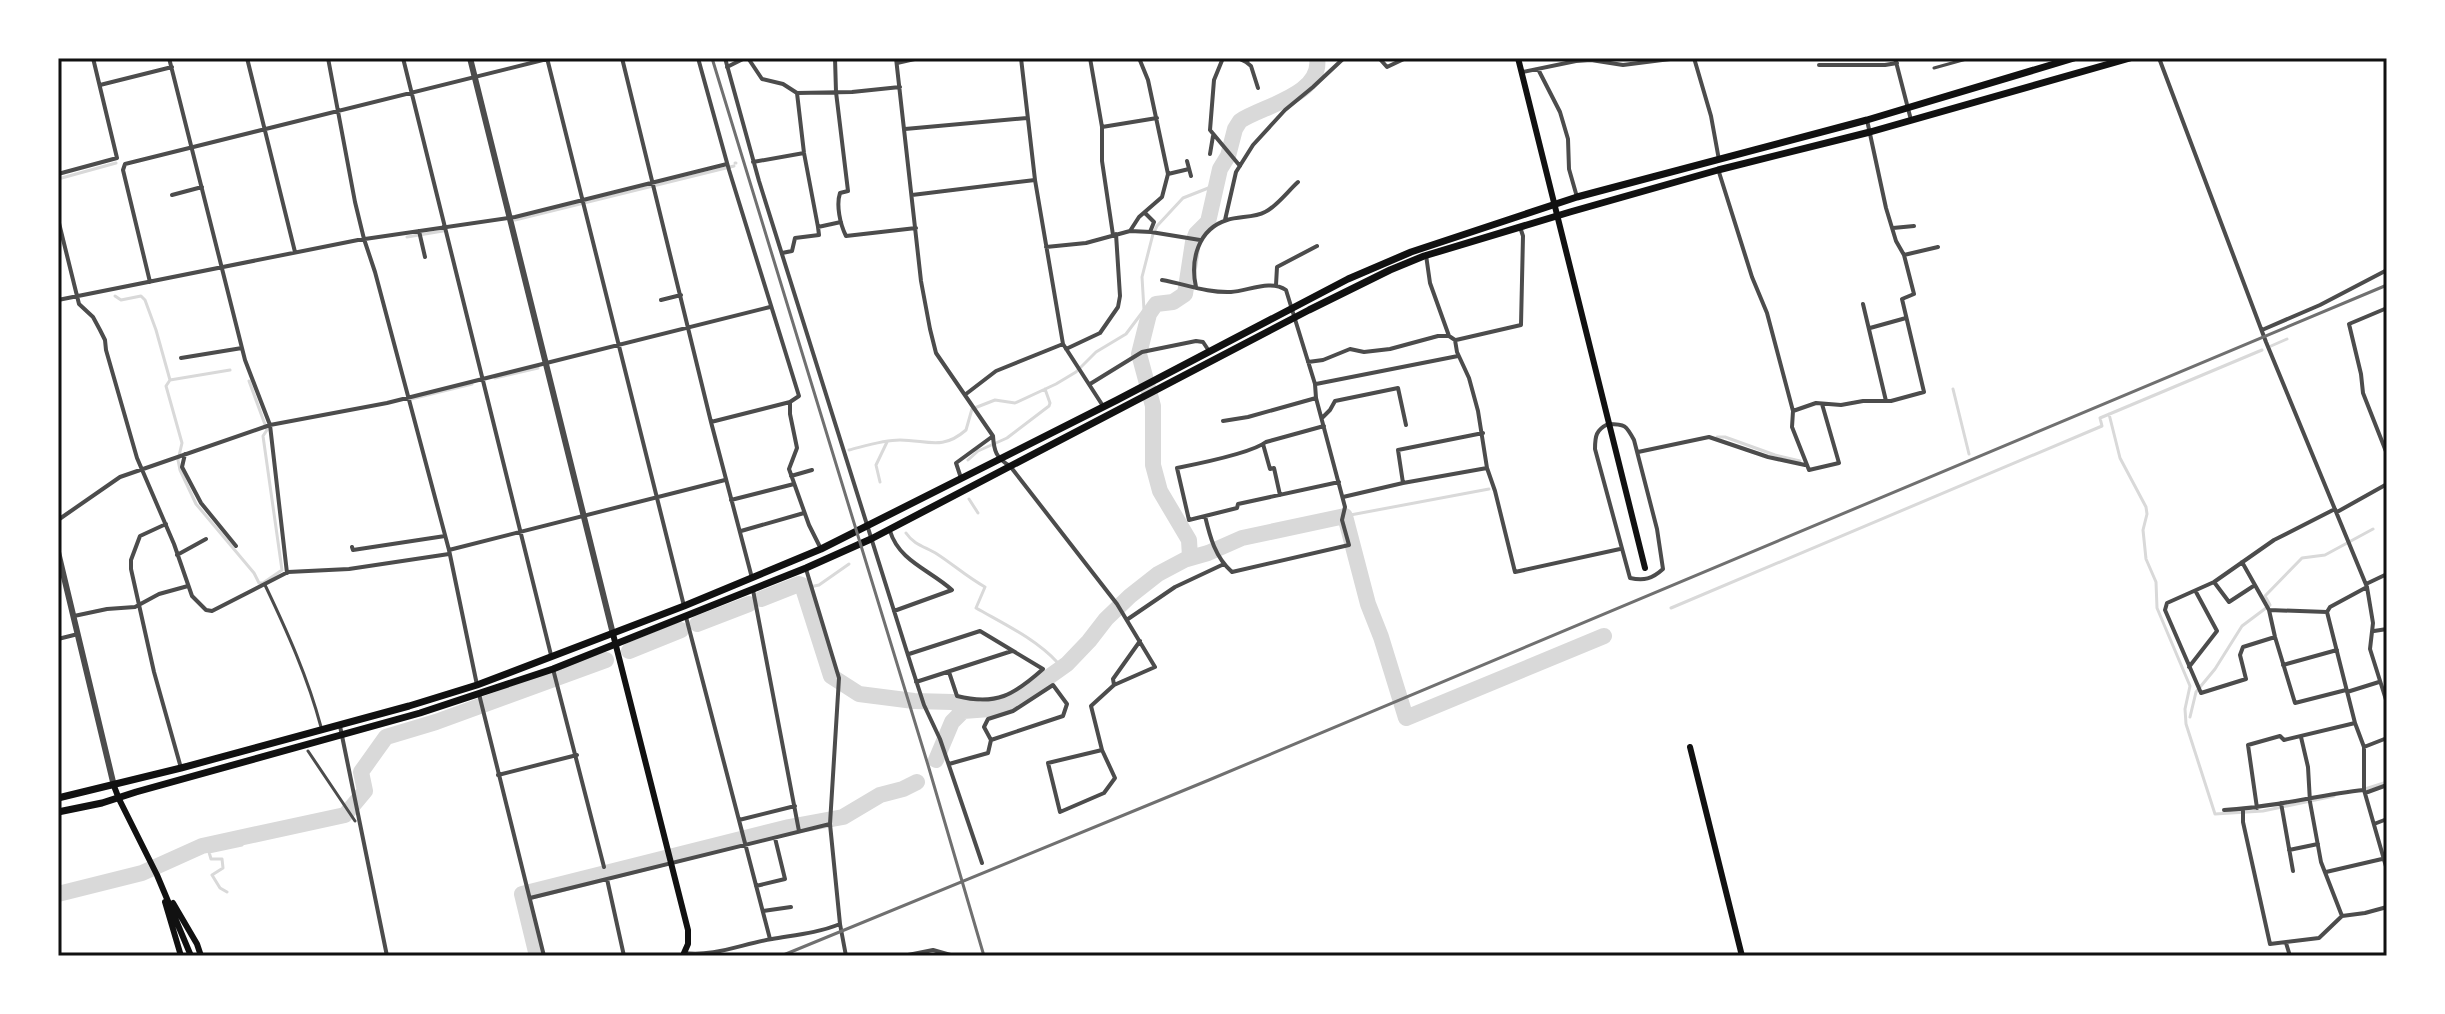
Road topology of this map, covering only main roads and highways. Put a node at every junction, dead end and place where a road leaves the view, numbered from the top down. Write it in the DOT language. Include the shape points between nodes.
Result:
graph roads {
  1 [pos="1518,58"];
  2 [pos="2074,58"];
  3 [pos="2130,58"];
  4 [pos="1554,205"];
  5 [pos="1556,216"];
  6 [pos="1151,389"];
  7 [pos="1645,568"];
  8 [pos="613,634"];
  9 [pos="616,645"];
  10 [pos="1690,747"];
  11 [pos="114,786"];
  12 [pos="58,798"];
  13 [pos="119,799"];
  14 [pos="58,812"];
  15 [pos="156,873"];
  16 [pos="681,955"];
  17 [pos="181,956"];
  18 [pos="191,956"];
  19 [pos="201,956"];
  20 [pos="1742,956"];
  1 -- 4 [label="main road"];
  2 -- 4 [label="main road"];
  3 -- 5 [label="main road"];
  4 -- 5 [label="main road"];
  4 -- 6 [label="main road" via="1411,252 1348,279 1209,352"];
  5 -- 6 [label="main road" via="1390,270"];
  5 -- 7 [label="main road"];
  6 -- 8 [label="main road" via="1144,386 821,549"];
  6 -- 9 [label="main road" via="808,573"];
  8 -- 9 [label="main road"];
  8 -- 11 [label="main road" via="477,685"];
  9 -- 13 [label="main road" via="555,676"];
  9 -- 16 [label="main road" via="688,930"];
  10 -- 20 [label="main road"];
  11 -- 12 [label="main road"];
  11 -- 13 [label="main road"];
  13 -- 14 [label="main road"];
  13 -- 15 [label="main road"];
  15 -- 17 [label="main road"];
  15 -- 18 [label="main road"];
  15 -- 19 [label="main road"];
}
